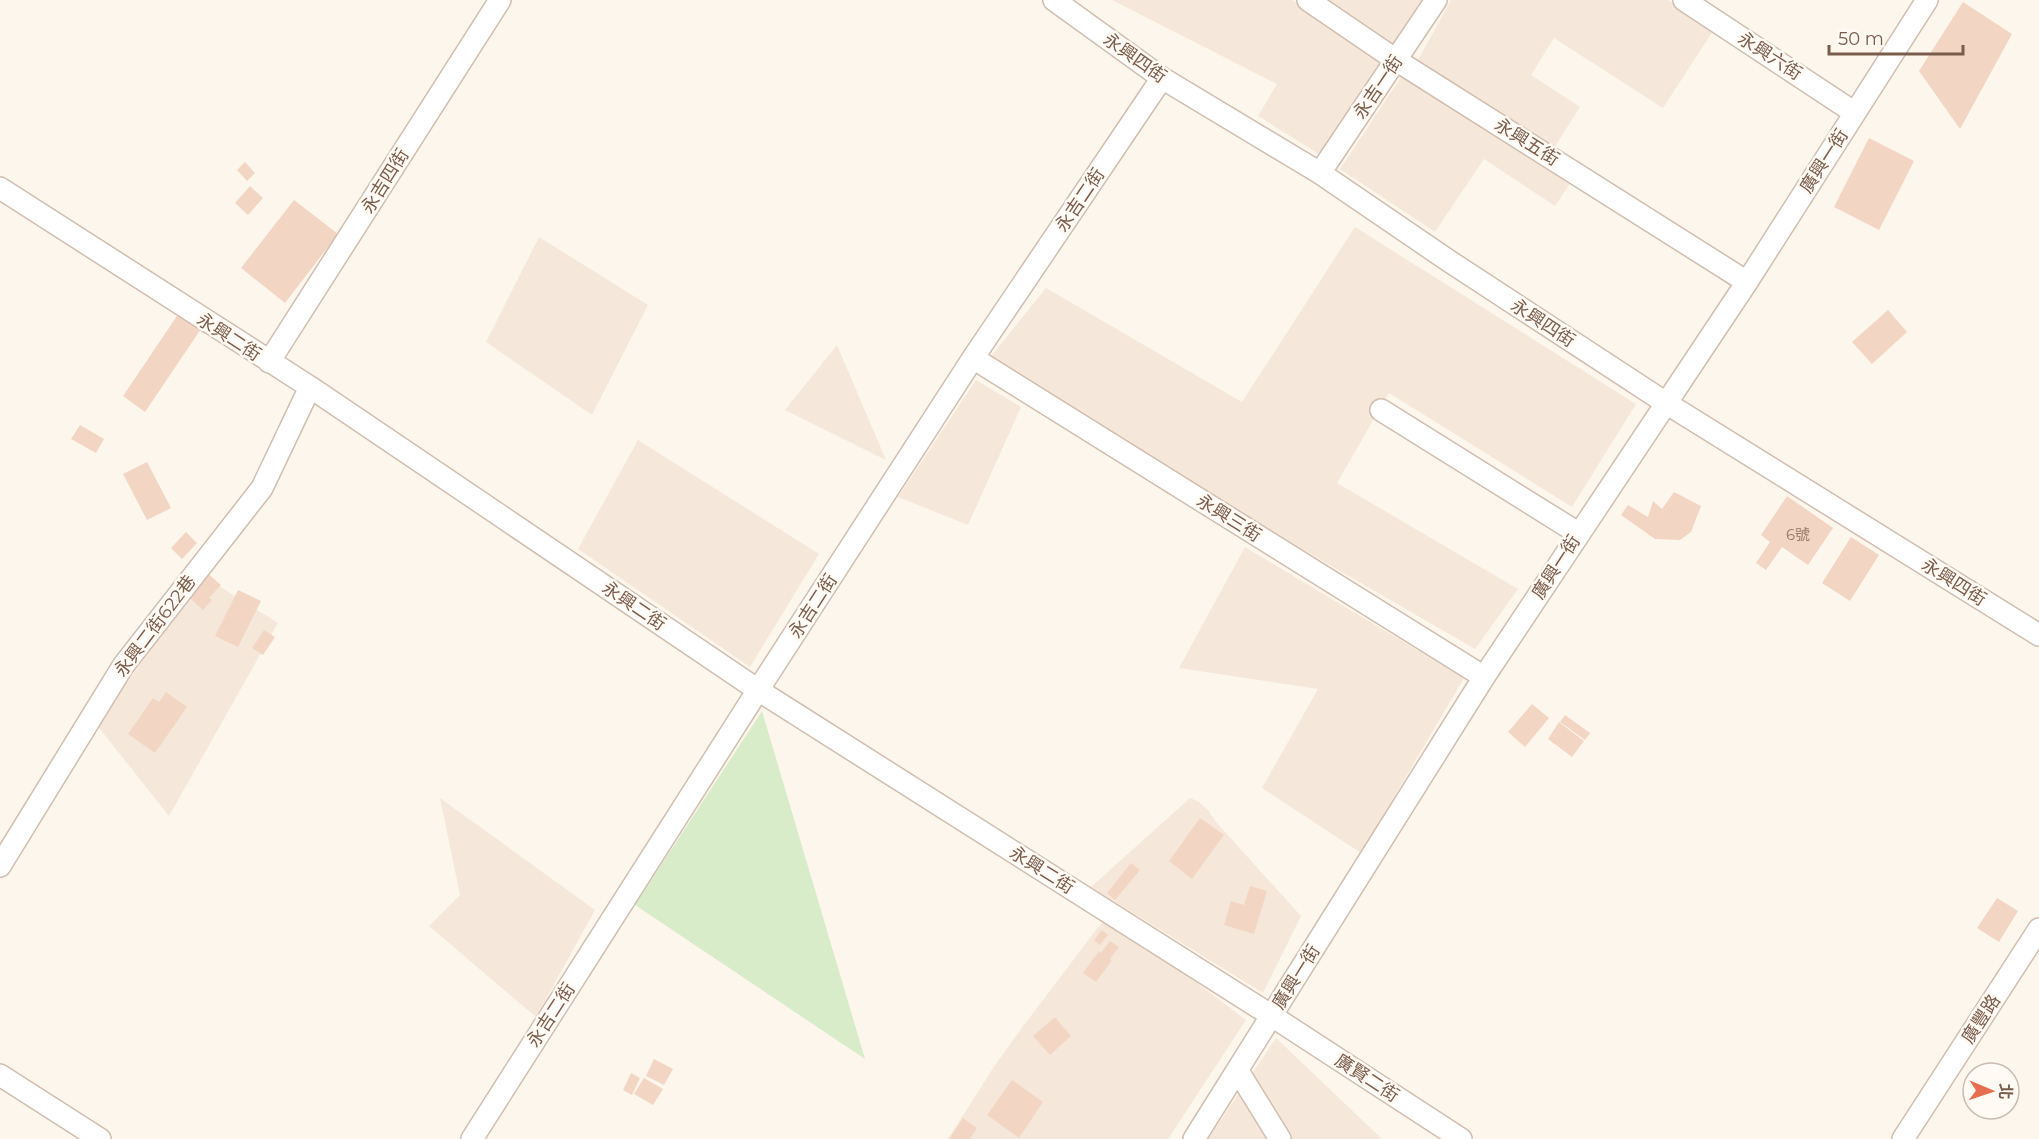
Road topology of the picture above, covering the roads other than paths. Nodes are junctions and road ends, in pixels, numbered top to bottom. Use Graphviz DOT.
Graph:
graph roads {
  1 [pos="500,0"];
  2 [pos="1054,0"];
  3 [pos="1308,0"];
  4 [pos="1436,0"];
  5 [pos="1684,0"];
  6 [pos="1928,0"];
  7 [pos="1396,60"];
  8 [pos="1162,78"];
  9 [pos="1856,113"];
  10 [pos="1320,172"];
  11 [pos="0,188"];
  12 [pos="1747,282"];
  13 [pos="973,358"];
  14 [pos="269,362"];
  15 [pos="310,387"];
  16 [pos="1665,403"];
  17 [pos="1381,410"];
  18 [pos="1578,533"];
  19 [pos="2039,634"];
  20 [pos="1484,677"];
  21 [pos="758,690"];
  22 [pos="0,866"];
  23 [pos="2039,929"];
  24 [pos="1272,1016"];
  25 [pos="1238,1071"];
  26 [pos="0,1075"];
  27 [pos="100,1139"];
  28 [pos="472,1139"];
  29 [pos="1194,1139"];
  30 [pos="1280,1139"];
  31 [pos="1461,1139"];
  32 [pos="1903,1139"];
  1 -- 14 [label="street, 永吉四街"];
  2 -- 8 [label="street, 永興四街"];
  3 -- 7 [label="street, 永興五街"];
  4 -- 7 [label="street, 永吉一街"];
  5 -- 9 [label="street, 永興六街"];
  6 -- 9 [label="street, 廣興一街"];
  7 -- 10 [label="street, 永吉一街"];
  7 -- 12 [label="street, 永興五街"];
  8 -- 10 [label="street, 永興四街"];
  8 -- 13 [label="street, 永吉二街"];
  9 -- 12 [label="street, 廣興一街"];
  10 -- 16 [label="street, 永興四街"];
  11 -- 14 [label="street, 永興二街"];
  12 -- 16 [label="street, 廣興一街"];
  13 -- 20 [label="street, 永興三街"];
  13 -- 21 [label="street, 永吉二街"];
  14 -- 15 [label="street, 永興二街"];
  15 -- 21 [label="street, 永興二街"];
  15 -- 22 [label="street, 永興二街622巷"];
  16 -- 18 [label="street, 廣興一街"];
  16 -- 19 [label="street, 永興四街"];
  17 -- 18 [label="street"];
  18 -- 20 [label="street, 廣興一街"];
  20 -- 24 [label="street, 廣興一街"];
  21 -- 24 [label="street, 永興二街"];
  21 -- 28 [label="street, 永吉二街"];
  23 -- 32 [label="street, 廣豐路"];
  24 -- 25 [label="street, 廣興一街"];
  24 -- 31 [label="street, 廣賢二街"];
  25 -- 29 [label="street, 廣興一街"];
  25 -- 30 [label="street"];
  26 -- 27 [label="street"];
}
